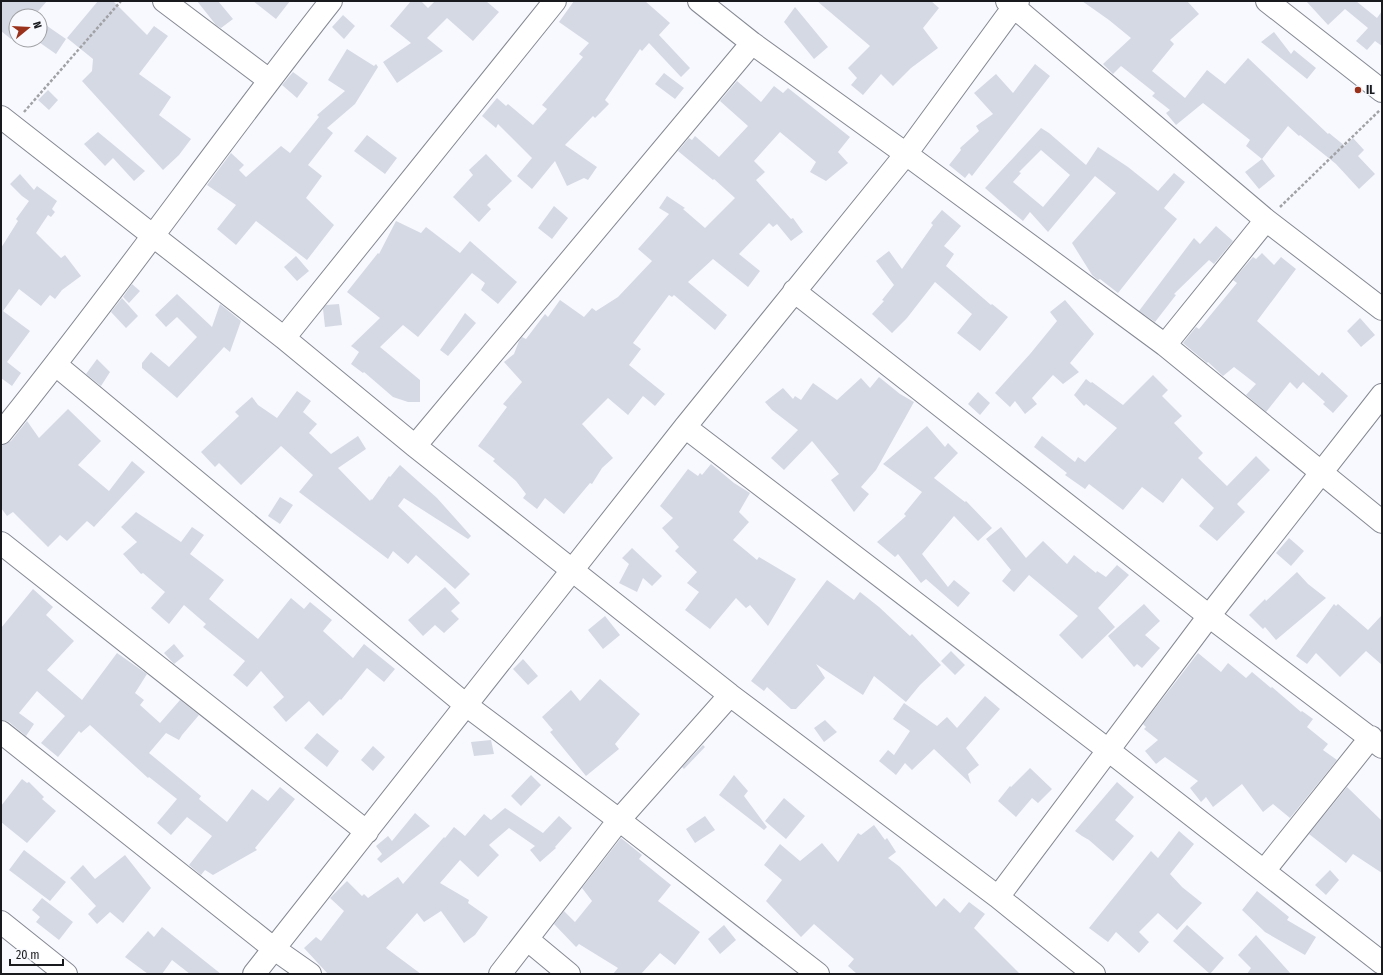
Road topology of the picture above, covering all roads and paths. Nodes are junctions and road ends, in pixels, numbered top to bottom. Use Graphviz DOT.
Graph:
graph roads {
  1 [pos="121,1"];
  2 [pos="164,1"];
  3 [pos="331,1"];
  4 [pos="555,1"];
  5 [pos="699,1"];
  6 [pos="1267,1"];
  7 [pos="1013,3"];
  8 [pos="752,43"];
  9 [pos="269,80"];
  10 [pos="1382,91"];
  11 [pos="1382,109"];
  12 [pos="5,127"];
  13 [pos="906,154"];
  14 [pos="1266,220"];
  15 [pos="154,236"];
  16 [pos="794,291"];
  17 [pos="1382,308"];
  18 [pos="284,338"];
  19 [pos="1165,345"];
  20 [pos="56,365"];
  21 [pos="1382,395"];
  22 [pos="685,427"];
  23 [pos="1,432"];
  24 [pos="415,446"];
  25 [pos="1321,473"];
  26 [pos="1382,522"];
  27 [pos="1,543"];
  28 [pos="572,570"];
  29 [pos="1209,616"];
  30 [pos="730,695"];
  31 [pos="466,705"];
  32 [pos="1,732"];
  33 [pos="1376,742"];
  34 [pos="1108,750"];
  35 [pos="619,820"];
  36 [pos="367,832"];
  37 [pos="1264,871"];
  38 [pos="998,897"];
  39 [pos="1,922"];
  40 [pos="528,940"];
  41 [pos="273,948"];
  42 [pos="1382,963"];
  43 [pos="66,974"];
  44 [pos="254,974"];
  45 [pos="310,974"];
  46 [pos="500,974"];
  47 [pos="569,974"];
  48 [pos="818,974"];
  49 [pos="1094,974"];
  1 -- 12 [label="path"];
  2 -- 9 [label="street"];
  3 -- 9 [label="street"];
  4 -- 18 [label="street"];
  5 -- 8 [label="street"];
  6 -- 10 [label="street"];
  7 -- 13 [label="street"];
  7 -- 14 [label="street"];
  8 -- 13 [label="street"];
  8 -- 24 [label="street"];
  9 -- 15 [label="street"];
  11 -- 14 [label="path"];
  12 -- 15 [label="street"];
  13 -- 16 [label="street"];
  13 -- 19 [label="street"];
  14 -- 17 [label="street"];
  14 -- 19 [label="street"];
  15 -- 18 [label="street"];
  15 -- 20 [label="street"];
  16 -- 22 [label="street"];
  16 -- 29 [label="street"];
  18 -- 24 [label="street"];
  19 -- 25 [label="street"];
  20 -- 23 [label="street"];
  20 -- 31 [label="street"];
  21 -- 25 [label="street"];
  22 -- 28 [label="street"];
  22 -- 34 [label="street"];
  24 -- 28 [label="street"];
  25 -- 26 [label="street"];
  25 -- 29 [label="street"];
  27 -- 36 [label="street"];
  28 -- 30 [label="street"];
  28 -- 31 [label="street"];
  29 -- 33 [label="street"];
  29 -- 34 [label="street"];
  30 -- 35 [label="street"];
  30 -- 38 [label="street"];
  31 -- 35 [label="street"];
  31 -- 36 [label="street"];
  32 -- 41 [label="street"];
  33 -- 37 [label="street"];
  34 -- 37 [label="street"];
  34 -- 38 [label="street"];
  35 -- 40 [label="street"];
  35 -- 48 [label="street"];
  36 -- 41 [label="street"];
  37 -- 42 [label="street"];
  38 -- 49 [label="street"];
  39 -- 43 [label="street"];
  40 -- 46 [label="street"];
  40 -- 47 [label="street"];
  41 -- 44 [label="street"];
  41 -- 45 [label="street"];
}
